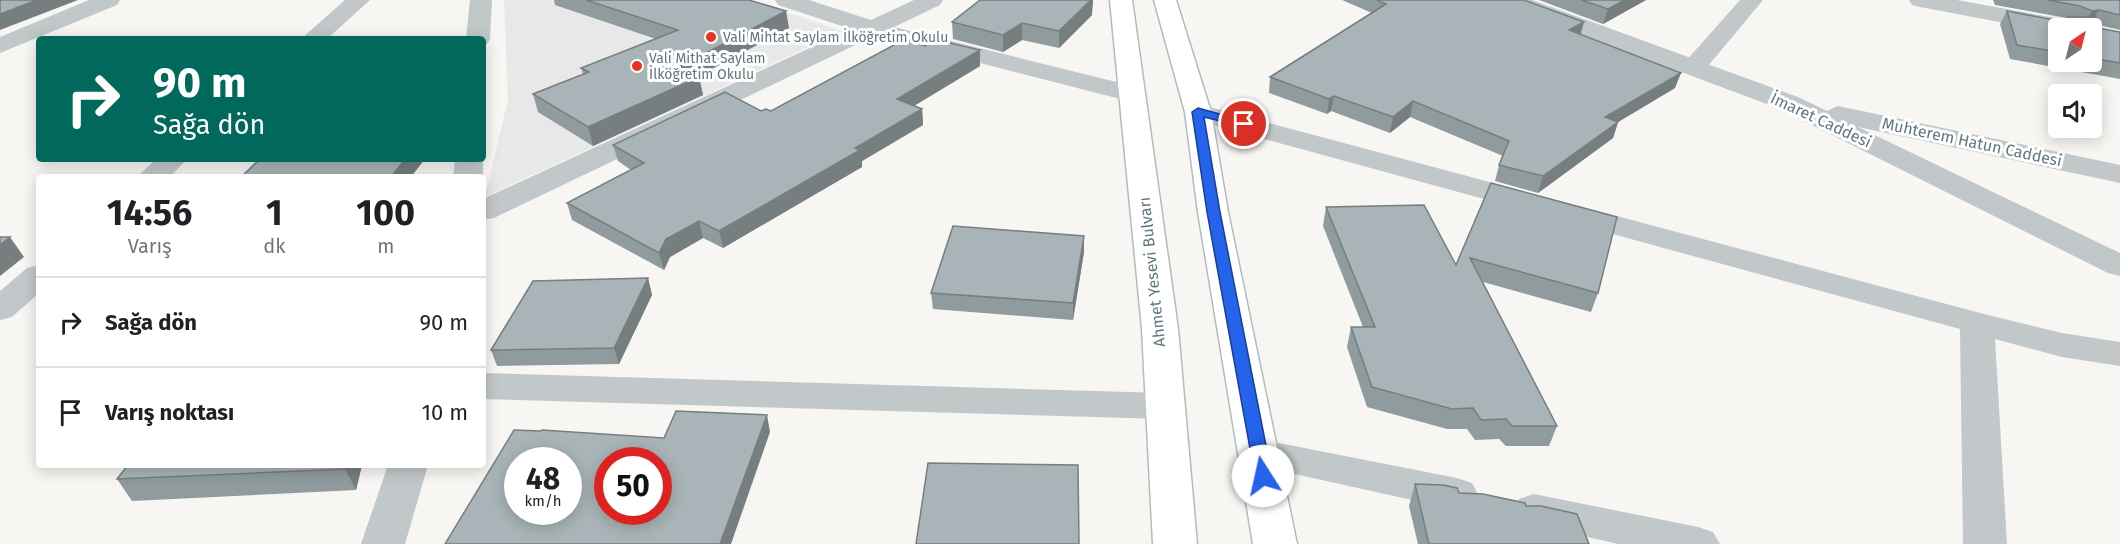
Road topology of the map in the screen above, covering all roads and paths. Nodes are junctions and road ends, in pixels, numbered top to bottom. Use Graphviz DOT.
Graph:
graph roads {
  1 [pos="108,0"];
  2 [pos="359,0"];
  3 [pos="481,0"];
  4 [pos="786,0"];
  5 [pos="932,0"];
  6 [pos="1121,0"];
  7 [pos="1165,0"];
  8 [pos="1511,0"];
  9 [pos="1752,0"];
  10 [pos="1920,0"];
  11 [pos="2048,24"];
  12 [pos="875,29"];
  13 [pos="317,36"];
  14 [pos="478,36"];
  15 [pos="0,46"];
  16 [pos="1695,67"];
  17 [pos="1132,94"];
  18 [pos="1789,103"];
  19 [pos="1198,112"];
  20 [pos="170,162"];
  21 [pos="156,174"];
  22 [pos="2120,174"];
  23 [pos="486,211"];
  24 [pos="2120,266"];
  25 [pos="36,278"];
  26 [pos="0,309"];
  27 [pos="1977,323"];
  28 [pos="2120,354"];
  29 [pos="486,386"];
  30 [pos="1164,406"];
  31 [pos="1259,453"];
  32 [pos="407,468"];
  33 [pos="383,544"];
  34 [pos="1176,544"];
  35 [pos="1275,544"];
  36 [pos="1698,544"];
  37 [pos="1985,544"];
  1 -- 15 [label="street"];
  2 -- 13 [label="street"];
  3 -- 14 [label="street"];
  4 -- 12 [label="street"];
  5 -- 12 [label="street"];
  6 -- 17 [label="main road, Ahmet Yesevi Bulvarı"];
  7 -- 19 [label="main road"];
  8 -- 16 [label="street, İmaret Caddesi"];
  9 -- 16 [label="street"];
  10 -- 11 [label="street"];
  12 -- 17 [label="street"];
  12 -- 23 [label="street"];
  16 -- 18 [label="street, İmaret Caddesi"];
  17 -- 30 [label="main road, Ahmet Yesevi Bulvarı"];
  18 -- 22 [label="street, Muhterem Hatun Caddesi"];
  18 -- 24 [label="street, İmaret Caddesi"];
  19 -- 27 [label="street"];
  19 -- 31 [label="main road"];
  20 -- 21 [label="street"];
  25 -- 26 [label="street"];
  27 -- 28 [label="street"];
  27 -- 37 [label="street"];
  29 -- 30 [label="street"];
  30 -- 34 [label="main road, Ahmet Yesevi Bulvarı"];
  31 -- 35 [label="main road"];
  31 -- 36 [label="street"];
  32 -- 33 [label="street"];
}
